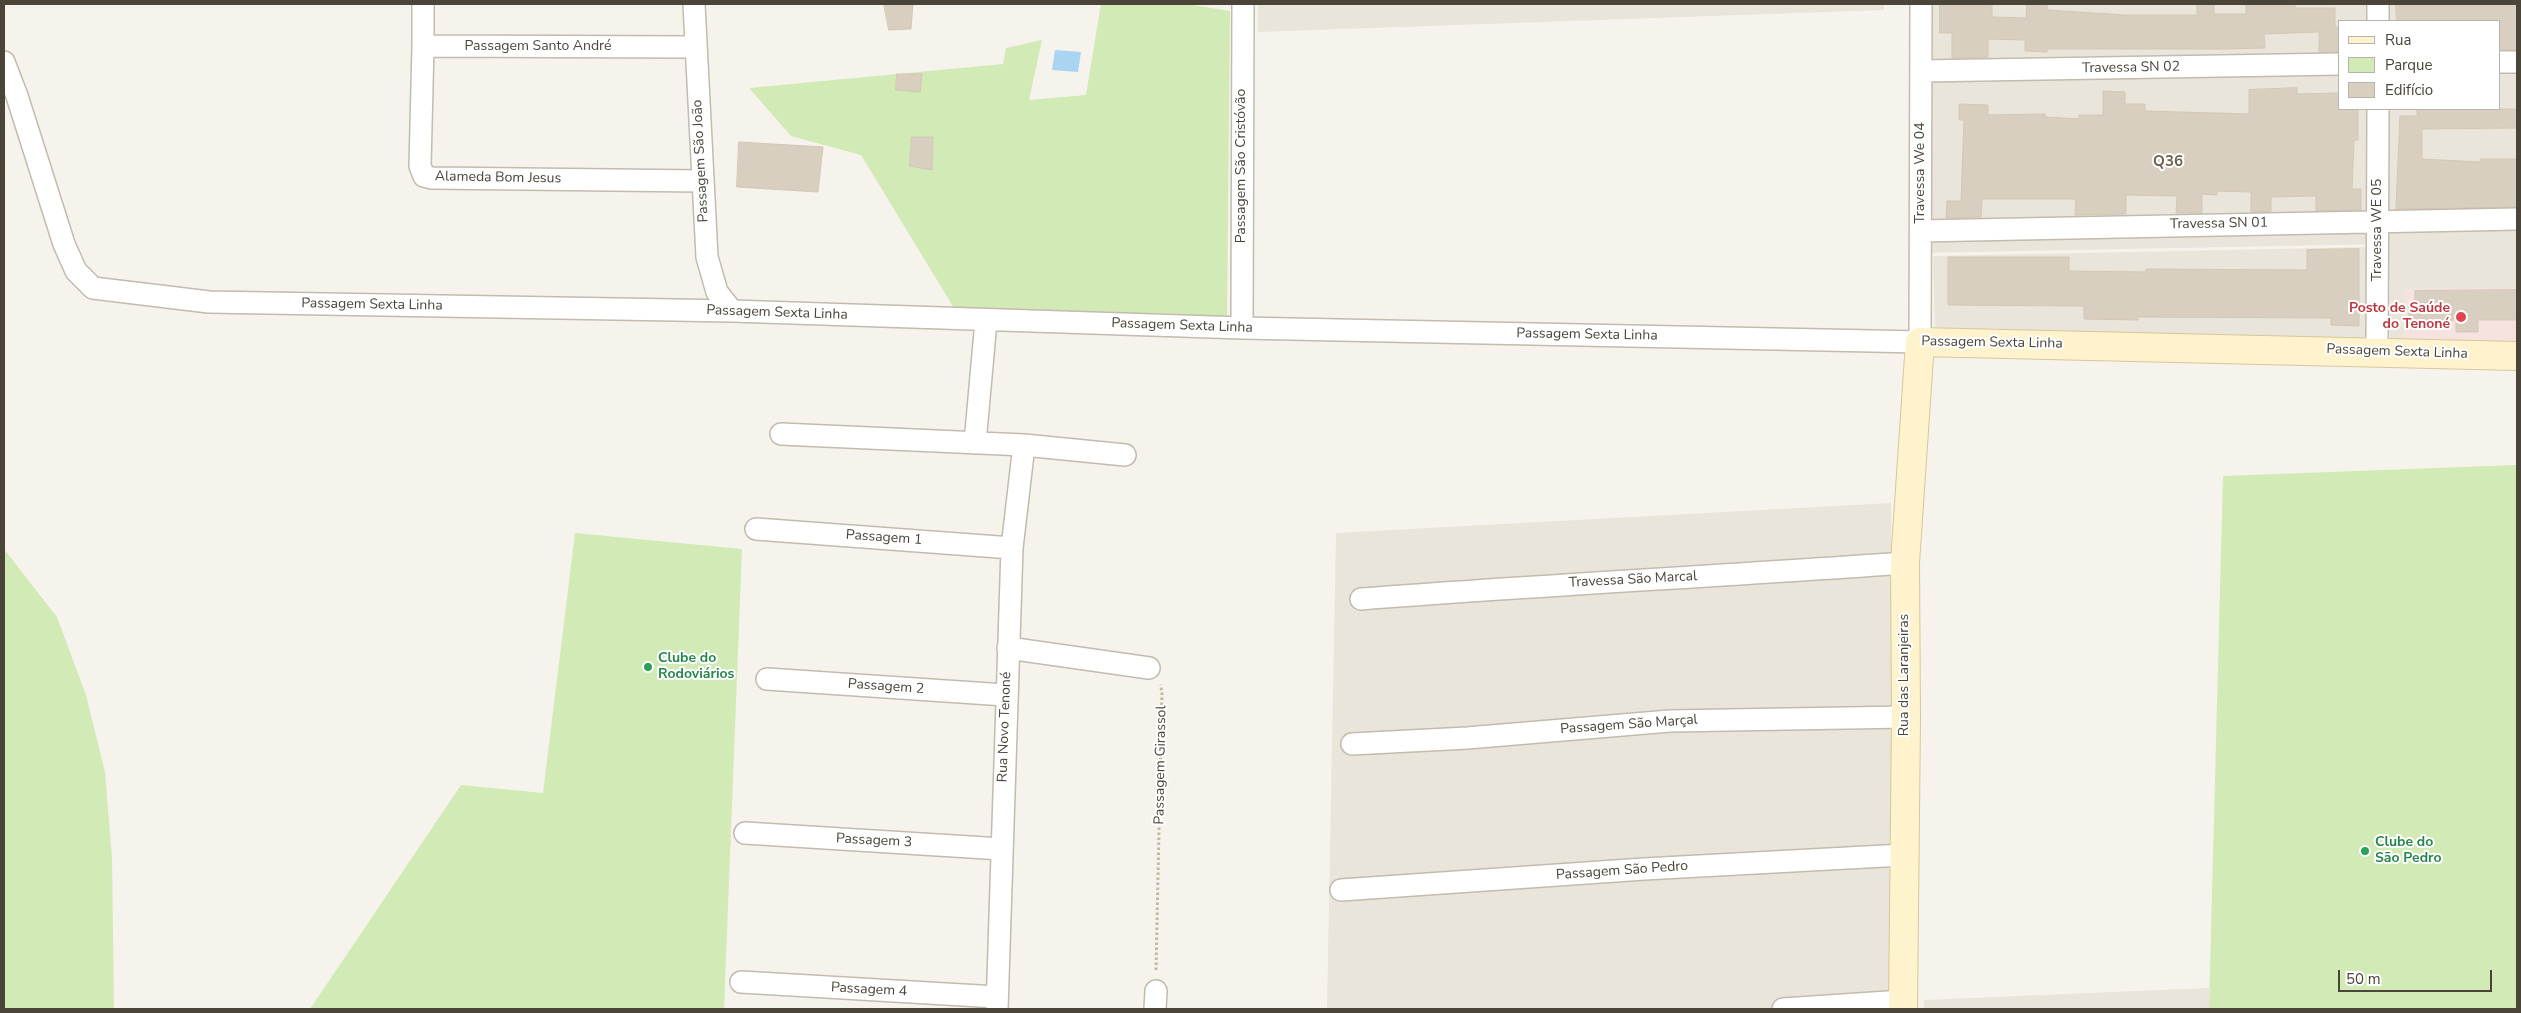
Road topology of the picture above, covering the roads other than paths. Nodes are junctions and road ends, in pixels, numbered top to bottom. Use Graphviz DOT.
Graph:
graph roads {
  1 [pos="423,4"];
  2 [pos="694,4"];
  3 [pos="1243,4"];
  4 [pos="1921,4"];
  5 [pos="2378,4"];
  6 [pos="2378,20"];
  7 [pos="423,46"];
  8 [pos="694,47"];
  9 [pos="4,62"];
  10 [pos="2501,62"];
  11 [pos="2517,62"];
  12 [pos="2338,64"];
  13 [pos="1922,71"];
  14 [pos="2378,110"];
  15 [pos="702,181"];
  16 [pos="2517,219"];
  17 [pos="2378,221"];
  18 [pos="1921,231"];
  19 [pos="732,311"];
  20 [pos="986,321"];
  21 [pos="1242,328"];
  22 [pos="1920,342"];
  23 [pos="2377,351"];
  24 [pos="2517,356"];
  25 [pos="781,434"];
  26 [pos="975,443"];
  27 [pos="1024,446"];
  28 [pos="1125,455"];
  29 [pos="756,529"];
  30 [pos="1012,548"];
  31 [pos="1905,563"];
  32 [pos="1361,599"];
  33 [pos="1008,648"];
  34 [pos="1149,668"];
  35 [pos="767,680"];
  36 [pos="1005,695"];
  37 [pos="1906,717"];
  38 [pos="1352,744"];
  39 [pos="745,833"];
  40 [pos="1002,848"];
  41 [pos="1904,855"];
  42 [pos="1341,890"];
  43 [pos="742,982"];
  44 [pos="997,1003"];
  45 [pos="1903,1005"];
  46 [pos="1782,1009"];
  1 -- 7 [label="street"];
  2 -- 8 [label="street, Passagem São João"];
  3 -- 21 [label="street, Passagem São Cristóvão"];
  4 -- 13 [label="street, Travessa We 04"];
  5 -- 6 [label="street"];
  7 -- 8 [label="street, Passagem Santo André"];
  7 -- 15 [label="street, Alameda Bom Jesus"];
  8 -- 15 [label="street, Passagem São João"];
  9 -- 19 [label="street, Passagem Sexta Linha"];
  10 -- 11 [label="street"];
  12 -- 13 [label="street, Travessa SN 02"];
  13 -- 18 [label="street, Travessa We 04"];
  14 -- 17 [label="street, Travessa WE 05"];
  15 -- 19 [label="street, Passagem São João"];
  16 -- 17 [label="street, Travessa SN 01"];
  17 -- 18 [label="street, Travessa SN 01"];
  17 -- 23 [label="street, Travessa WE 05"];
  18 -- 22 [label="street, Travessa We 04"];
  19 -- 20 [label="street, Passagem Sexta Linha"];
  20 -- 21 [label="street, Passagem Sexta Linha"];
  20 -- 26 [label="street"];
  21 -- 22 [label="street, Passagem Sexta Linha"];
  22 -- 23 [label="street, Passagem Sexta Linha"];
  22 -- 31 [label="street, Rua das Laranjeiras"];
  23 -- 24 [label="street, Passagem Sexta Linha"];
  25 -- 26 [label="street"];
  26 -- 27 [label="street"];
  27 -- 28 [label="street"];
  27 -- 30 [label="street, Rua Novo Tenoné"];
  29 -- 30 [label="street, Passagem 1"];
  30 -- 33 [label="street, Rua Novo Tenoné"];
  31 -- 32 [label="street, Travessa São Marcal"];
  31 -- 37 [label="street, Rua das Laranjeiras"];
  33 -- 34 [label="street"];
  33 -- 36 [label="street, Rua Novo Tenoné"];
  35 -- 36 [label="street, Passagem 2"];
  36 -- 40 [label="street, Rua Novo Tenoné"];
  37 -- 38 [label="street, Passagem São Marçal"];
  37 -- 41 [label="street, Rua das Laranjeiras"];
  39 -- 40 [label="street, Passagem 3"];
  40 -- 44 [label="street, Rua Novo Tenoné"];
  41 -- 42 [label="street, Passagem São Pedro"];
  41 -- 45 [label="street, Rua das Laranjeiras"];
  43 -- 44 [label="street, Passagem 4"];
  45 -- 46 [label="street"];
}
